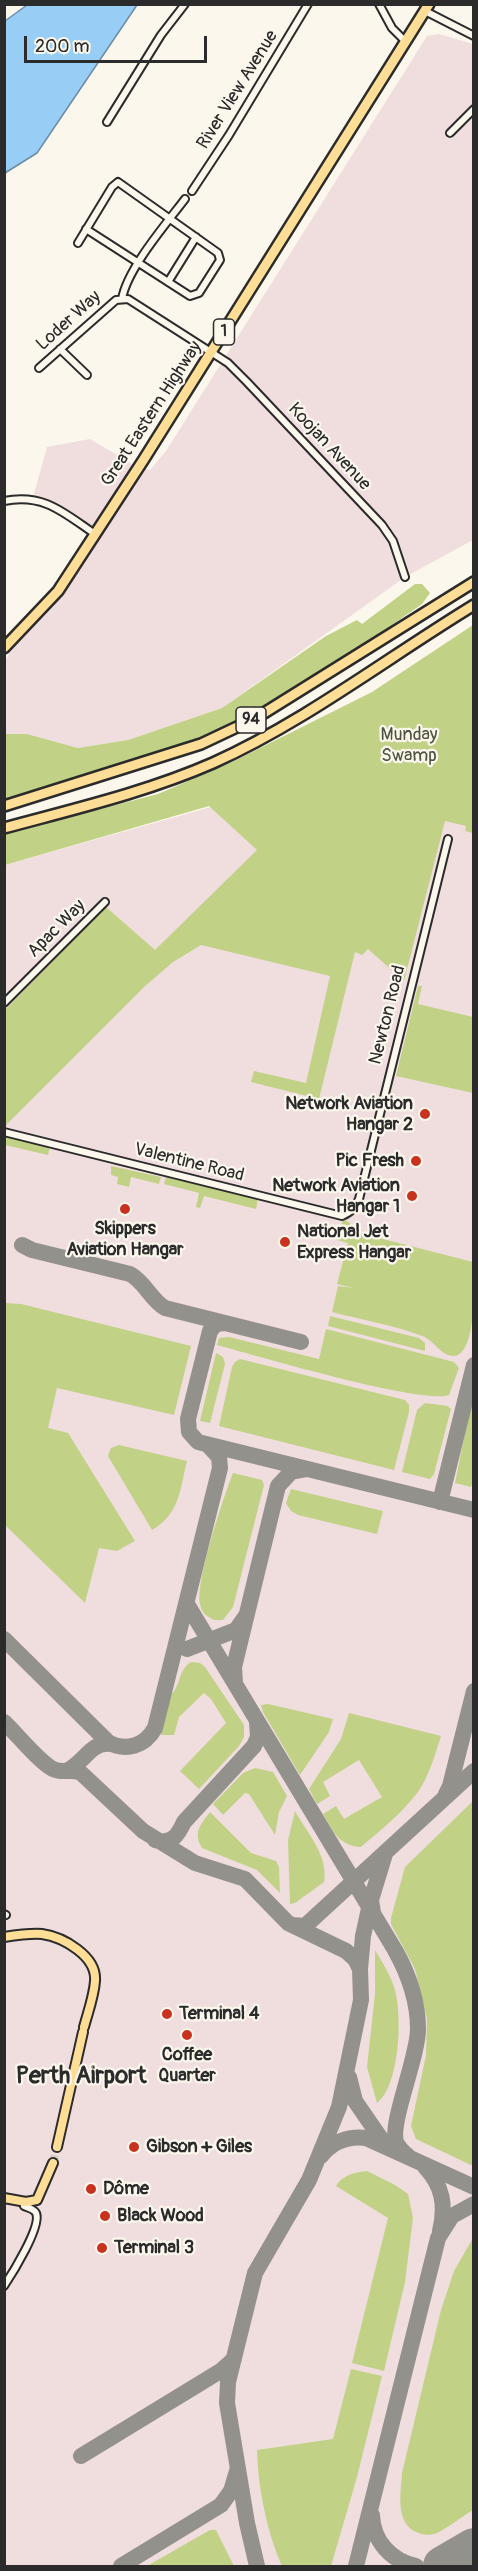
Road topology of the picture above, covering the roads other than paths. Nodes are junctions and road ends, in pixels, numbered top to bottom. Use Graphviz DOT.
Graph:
graph roads {
  1 [pos="185,4"];
  2 [pos="308,4"];
  3 [pos="379,4"];
  4 [pos="427,8"];
  5 [pos="474,36"];
  6 [pos="406,42"];
  7 [pos="474,109"];
  8 [pos="107,122"];
  9 [pos="450,133"];
  10 [pos="192,190"];
  11 [pos="185,199"];
  12 [pos="170,218"];
  13 [pos="86,229"];
  14 [pos="196,237"];
  15 [pos="78,243"];
  16 [pos="139,263"];
  17 [pos="168,282"];
  18 [pos="122,299"];
  19 [pos="60,349"];
  20 [pos="212,352"];
  21 [pos="39,368"];
  22 [pos="87,375"];
  23 [pos="4,501"];
  24 [pos="95,534"];
  25 [pos="405,577"];
  26 [pos="474,582"];
  27 [pos="474,605"];
  28 [pos="4,648"];
  29 [pos="4,806"];
  30 [pos="4,828"];
  31 [pos="448,839"];
  32 [pos="105,902"];
  33 [pos="4,1003"];
  34 [pos="4,1132"];
  35 [pos="358,1199"];
  36 [pos="4,1937"];
  37 [pos="57,2147"];
  38 [pos="53,2163"];
  39 [pos="4,2198"];
  40 [pos="24,2206"];
  41 [pos="4,2286"];
  1 -- 8 [label="street"];
  2 -- 10 [label="street, River View Avenue"];
  3 -- 6 [label="street"];
  4 -- 5 [label="street"];
  4 -- 6 [label="highway, Great Eastern Highway / 1"];
  6 -- 20 [label="highway, Great Eastern Highway / 1"];
  7 -- 9 [label="street"];
  11 -- 12 [label="street"];
  12 -- 13 [label="street"];
  12 -- 14 [label="street"];
  12 -- 16 [label="street"];
  13 -- 15 [label="street"];
  13 -- 16 [label="street"];
  14 -- 17 [label="street"];
  14 -- 17 [label="street"];
  16 -- 17 [label="street"];
  16 -- 18 [label="street"];
  18 -- 19 [label="street, Loder Way"];
  18 -- 20 [label="street, Loder Way"];
  19 -- 21 [label="street, Loder Way"];
  19 -- 22 [label="street"];
  20 -- 24 [label="highway, Great Eastern Highway / 1"];
  20 -- 25 [label="street, Koojan Avenue"];
  23 -- 24 [label="street"];
  24 -- 28 [label="highway, Great Eastern Highway / 1"];
  26 -- 29 [label="highway, 94"];
  27 -- 30 [label="highway, 94"];
  31 -- 35 [label="street, Newton Road"];
  32 -- 33 [label="street, Apac Way"];
  34 -- 35 [label="street, Valentine Road"];
  36 -- 37 [label="main road"];
  38 -- 39 [label="main road"];
  40 -- 41 [label="street"];
}
